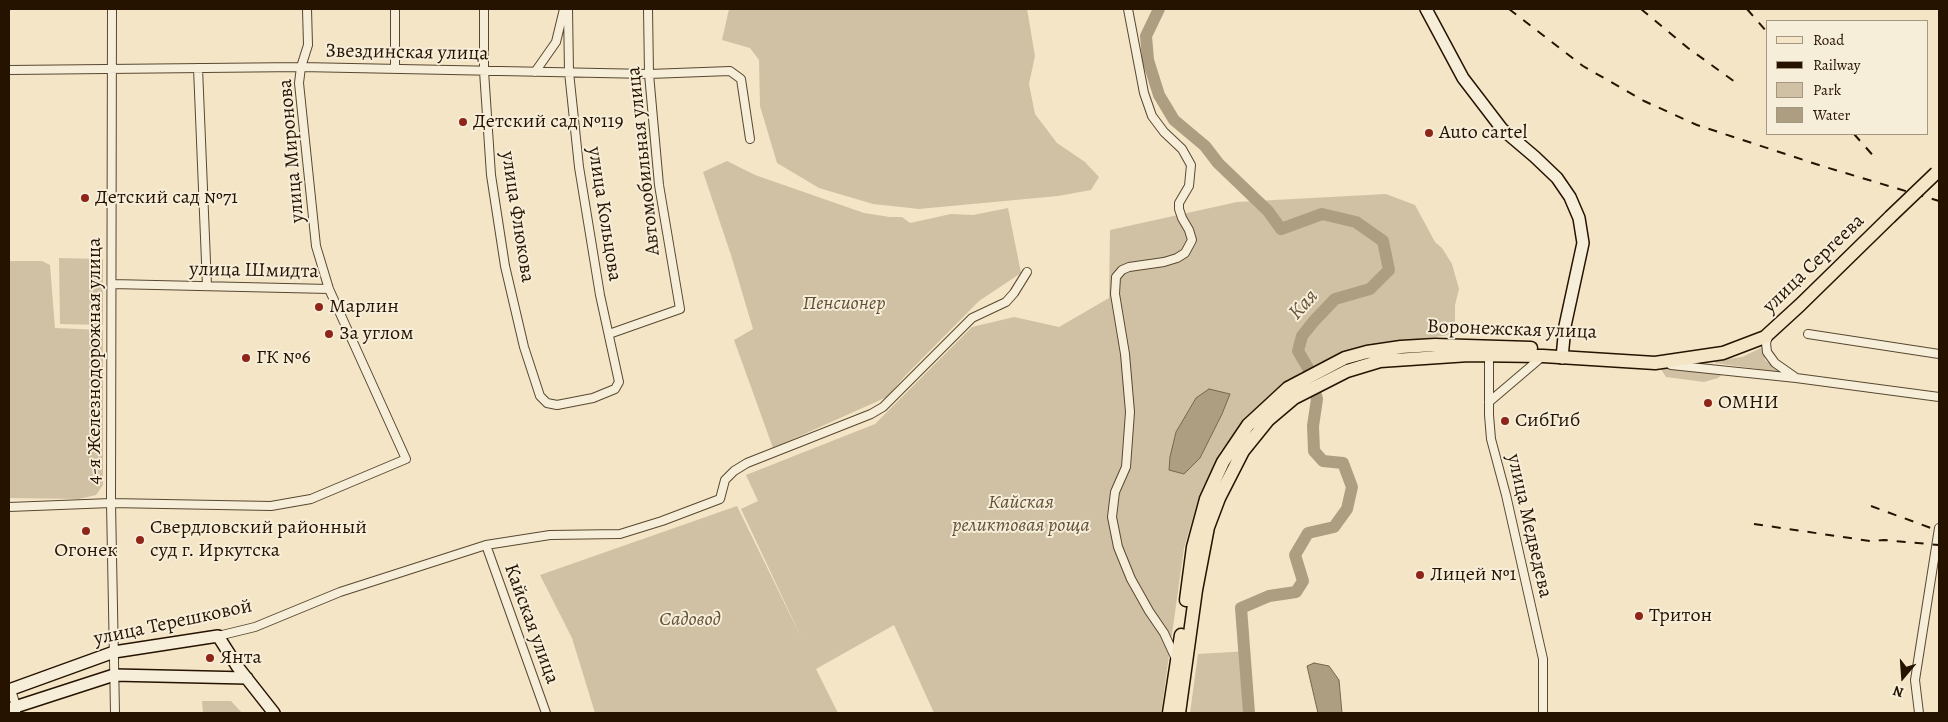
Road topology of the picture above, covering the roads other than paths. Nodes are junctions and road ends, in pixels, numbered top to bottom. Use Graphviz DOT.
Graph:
graph roads {
  1 [pos="112,9"];
  2 [pos="307,9"];
  3 [pos="395,9"];
  4 [pos="484,9"];
  5 [pos="566,9"];
  6 [pos="648,9"];
  7 [pos="1128,9"];
  8 [pos="1426,9"];
  9 [pos="301,67"];
  10 [pos="198,68"];
  11 [pos="395,68"];
  12 [pos="112,69"];
  13 [pos="9,70"];
  14 [pos="484,71"];
  15 [pos="535,72"];
  16 [pos="569,72"];
  17 [pos="649,74"];
  18 [pos="750,139"];
  19 [pos="1938,172"];
  20 [pos="1027,272"];
  21 [pos="112,284"];
  22 [pos="207,286"];
  23 [pos="329,289"];
  24 [pos="1769,333"];
  25 [pos="609,334"];
  26 [pos="1808,334"];
  27 [pos="1489,351"];
  28 [pos="1562,353"];
  29 [pos="1939,354"];
  30 [pos="1543,356"];
  31 [pos="1698,356"];
  32 [pos="1655,363"];
  33 [pos="1718,370"];
  34 [pos="1796,378"];
  35 [pos="1291,393"];
  36 [pos="540,396"];
  37 [pos="1939,397"];
  38 [pos="1489,402"];
  39 [pos="111,504"];
  40 [pos="9,507"];
  41 [pos="1939,528"];
  42 [pos="486,545"];
  43 [pos="218,636"];
  44 [pos="114,652"];
  45 [pos="1177,660"];
  46 [pos="114,675"];
  47 [pos="246,678"];
  48 [pos="10,690"];
  49 [pos="14,710"];
  50 [pos="115,713"];
  51 [pos="274,713"];
  52 [pos="546,713"];
  53 [pos="1169,713"];
  54 [pos="1179,713"];
  55 [pos="1543,713"];
  56 [pos="1919,713"];
  1 -- 12 [label="street, 4-я Железнодорожная улица"];
  2 -- 9 [label="street, улица Миронова"];
  3 -- 11 [label="street"];
  4 -- 14 [label="street, улица Флюкова"];
  5 -- 15 [label="street, улица Кольцова"];
  5 -- 16 [label="street, улица Кольцова"];
  6 -- 17 [label="street, Автомобильная улица"];
  7 -- 45 [label="street"];
  8 -- 28 [label="street"];
  9 -- 10 [label="street, Звездинская улица"];
  9 -- 11 [label="street, Звездинская улица"];
  9 -- 23 [label="street, улица Миронова"];
  10 -- 12 [label="street, Звездинская улица"];
  10 -- 22 [label="street"];
  11 -- 14 [label="street, Звездинская улица"];
  12 -- 13 [label="street, Звездинская улица"];
  12 -- 21 [label="street, 4-я Железнодорожная улица"];
  14 -- 15 [label="street, Звездинская улица"];
  14 -- 36 [label="street, улица Флюкова"];
  15 -- 16 [label="street, Звездинская улица"];
  16 -- 17 [label="street, Звездинская улица"];
  16 -- 25 [label="street, улица Кольцова"];
  17 -- 18 [label="street, Звездинская улица"];
  17 -- 25 [label="street, Автомобильная улица"];
  19 -- 24 [label="main road, улица Сергеева, bridge"];
  20 -- 42 [label="street, улица Терешковой"];
  21 -- 22 [label="street, улица Шмидта"];
  21 -- 39 [label="street, 4-я Железнодорожная улица"];
  22 -- 23 [label="street, улица Шмидта"];
  23 -- 39 [label="street, улица Шмидта"];
  24 -- 31 [label="main road, улица Сергеева"];
  24 -- 34 [label="street"];
  25 -- 36 [label="street, улица Кольцова"];
  26 -- 29 [label="street"];
  27 -- 28 [label="main road, Воронежская улица"];
  27 -- 30 [label="main road, Воронежская улица"];
  27 -- 35 [label="main road, Воронежская улица"];
  27 -- 35 [label="main road, Воронежская улица"];
  27 -- 38 [label="street, улица Медведева"];
  28 -- 30 [label="main road, Воронежская улица"];
  28 -- 31 [label="main road, Воронежская улица"];
  28 -- 32 [label="main road, Воронежская улица"];
  30 -- 38 [label="street"];
  31 -- 32 [label="main road, Воронежская улица"];
  31 -- 33 [label="street"];
  32 -- 33 [label="street"];
  33 -- 34 [label="street"];
  34 -- 37 [label="street"];
  35 -- 45 [label="main road"];
  35 -- 54 [label="main road"];
  38 -- 55 [label="street, улица Медведева"];
  39 -- 40 [label="street"];
  39 -- 44 [label="street, 4-я Железнодорожная улица"];
  41 -- 56 [label="street"];
  42 -- 43 [label="street, улица Терешковой"];
  42 -- 52 [label="street, Кайская улица"];
  43 -- 44 [label="street, улица Терешковой"];
  43 -- 47 [label="street"];
  44 -- 46 [label="street, 4-я Железнодорожная улица"];
  44 -- 48 [label="street, улица Терешковой"];
  45 -- 53 [label="main road"];
  46 -- 47 [label="street, улица Терешковой"];
  46 -- 49 [label="street, улица Терешковой"];
  46 -- 50 [label="street, 4-я Железнодорожная улица"];
  47 -- 51 [label="street"];
  48 -- 49 [label="street"];
}
